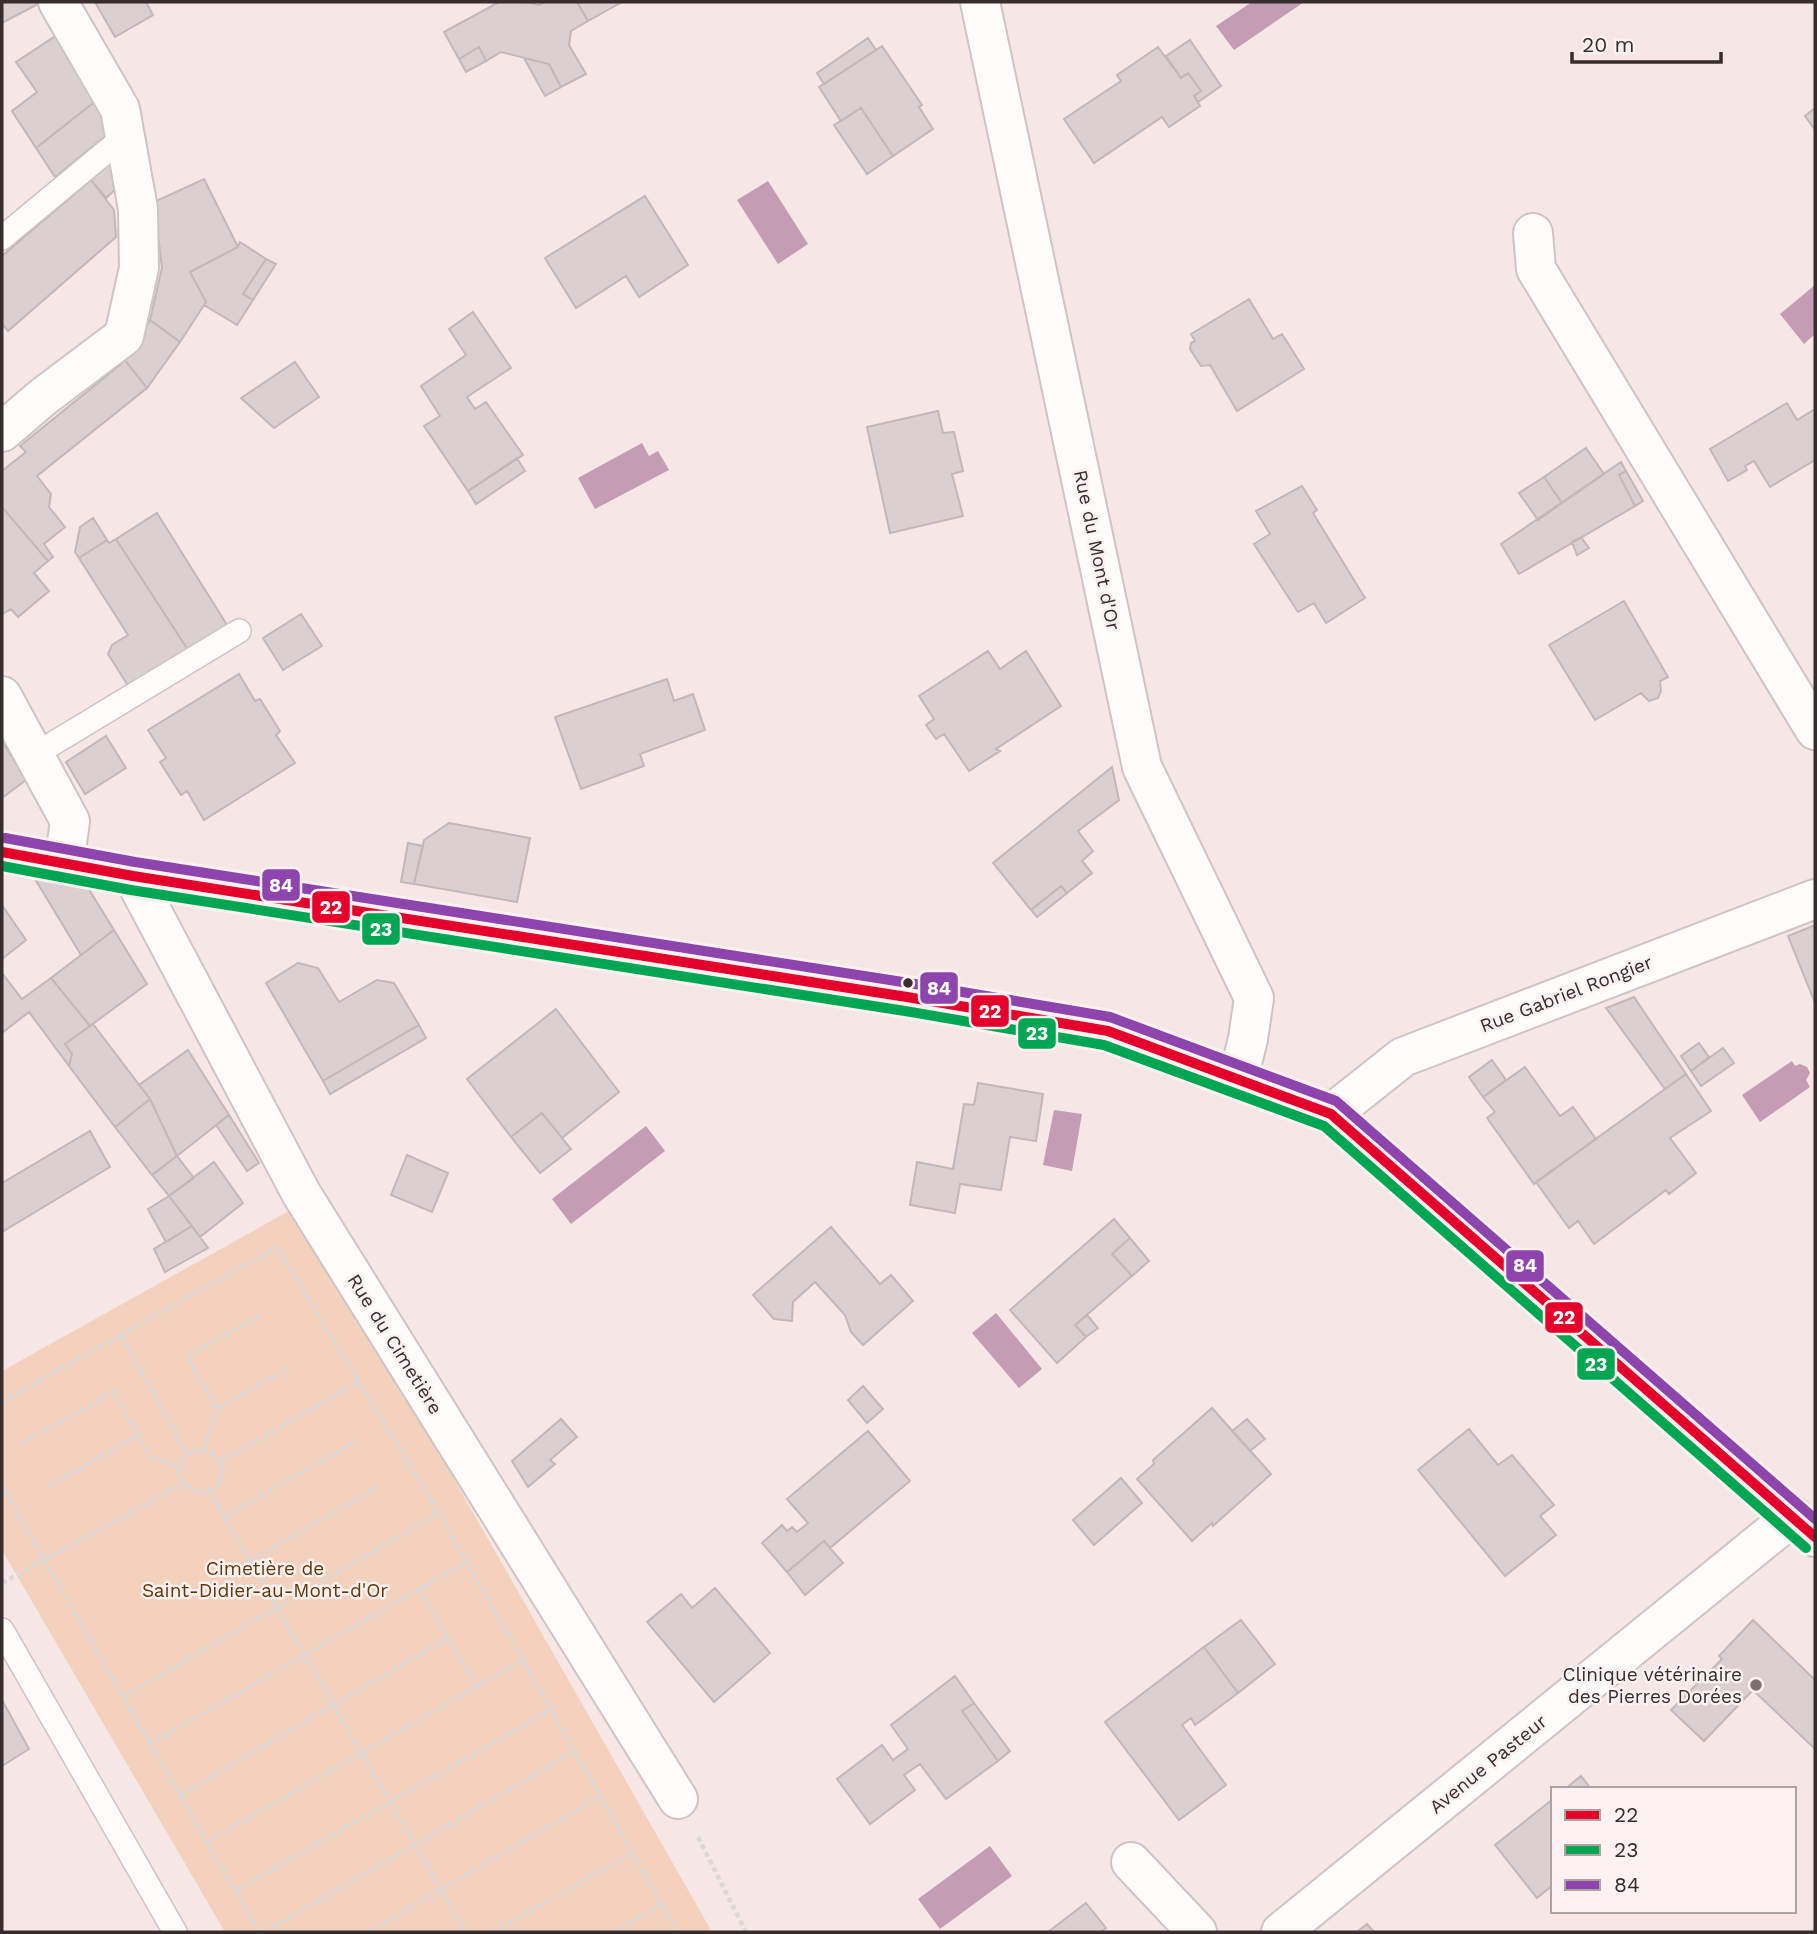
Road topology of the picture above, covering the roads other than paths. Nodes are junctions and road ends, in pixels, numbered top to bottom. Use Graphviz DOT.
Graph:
graph roads {
  1 [pos="58,2"];
  2 [pos="980,2"];
  3 [pos="125,136"];
  4 [pos="1533,233"];
  5 [pos="2,238"];
  6 [pos="2,432"];
  7 [pos="239,631"];
  8 [pos="2,696"];
  9 [pos="1815,730"];
  10 [pos="34,755"];
  11 [pos="2,852"];
  12 [pos="64,864"];
  13 [pos="133,876"];
  14 [pos="1815,899"];
  15 [pos="1238,1079"];
  16 [pos="1331,1114"];
  17 [pos="1804,1526"];
  18 [pos="2,1630"];
  19 [pos="678,1799"];
  20 [pos="1131,1862"];
  21 [pos="175,1932"];
  22 [pos="1197,1932"];
  23 [pos="1280,1932"];
  1 -- 3 [label="street"];
  2 -- 15 [label="street, Rue du Mont d'Or"];
  3 -- 5 [label="lane"];
  3 -- 6 [label="street"];
  4 -- 9 [label="street"];
  7 -- 10 [label="lane"];
  8 -- 10 [label="street"];
  10 -- 12 [label="street"];
  11 -- 12 [label="street, Avenue Pasteur"];
  12 -- 13 [label="street, Avenue Pasteur"];
  13 -- 15 [label="street, Avenue Pasteur"];
  13 -- 19 [label="street, Rue du Cimetière"];
  14 -- 16 [label="street, Rue Gabriel Rongier"];
  15 -- 16 [label="street, Avenue Pasteur"];
  16 -- 17 [label="street, Avenue Pasteur"];
  17 -- 23 [label="street, Avenue Pasteur"];
  18 -- 21 [label="lane"];
  20 -- 22 [label="street"];
}
